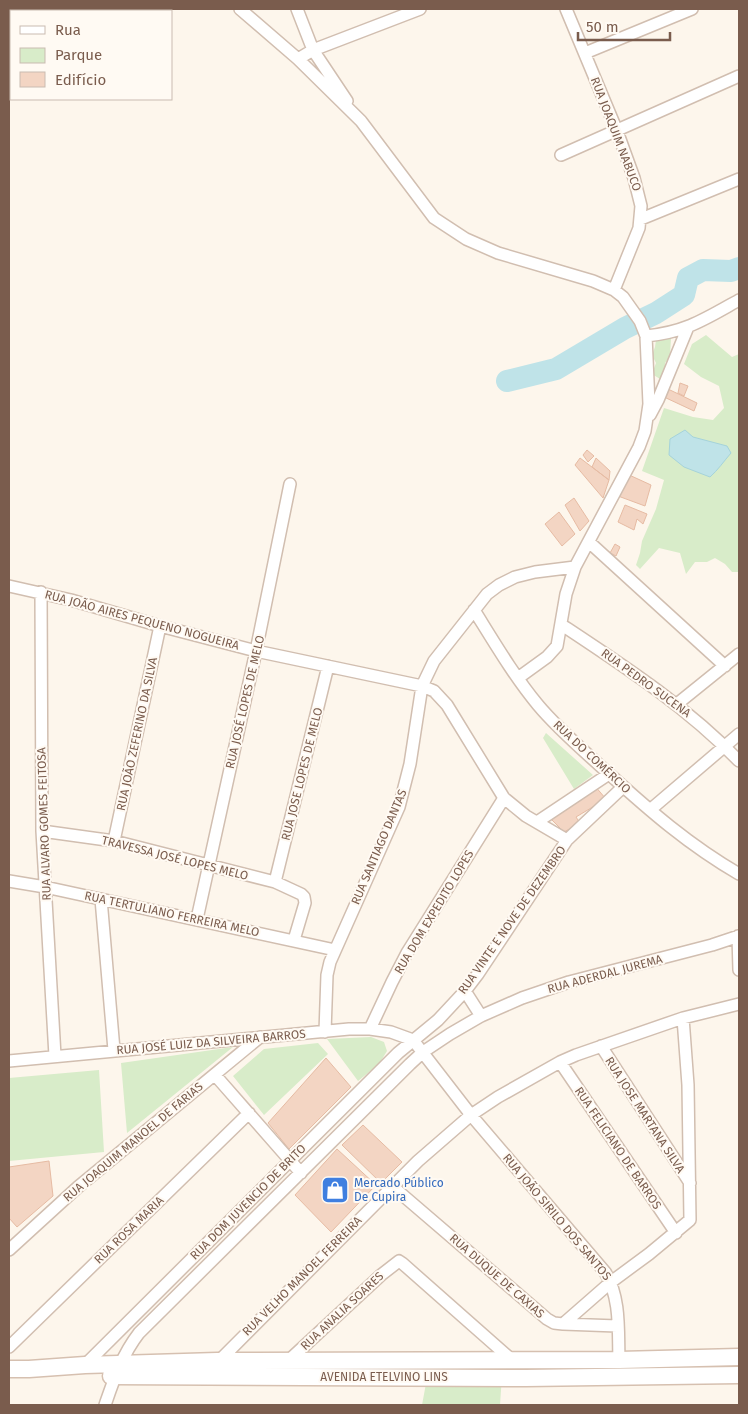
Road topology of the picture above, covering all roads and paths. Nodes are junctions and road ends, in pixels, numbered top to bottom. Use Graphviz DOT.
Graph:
graph roads {
  1 [pos="240,9"];
  2 [pos="297,9"];
  3 [pos="420,9"];
  4 [pos="566,9"];
  5 [pos="692,9"];
  6 [pos="313,50"];
  7 [pos="584,53"];
  8 [pos="298,59"];
  9 [pos="739,76"];
  10 [pos="361,121"];
  11 [pos="617,131"];
  12 [pos="561,155"];
  13 [pos="739,178"];
  14 [pos="641,219"];
  15 [pos="618,293"];
  16 [pos="739,300"];
  17 [pos="688,328"];
  18 [pos="644,331"];
  19 [pos="648,418"];
  20 [pos="290,484"];
  21 [pos="589,542"];
  22 [pos="575,567"];
  23 [pos="9,586"];
  24 [pos="41,592"];
  25 [pos="474,610"];
  26 [pos="562,625"];
  27 [pos="160,626"];
  28 [pos="256,652"];
  29 [pos="739,654"];
  30 [pos="328,666"];
  31 [pos="725,666"];
  32 [pos="518,678"];
  33 [pos="422,686"];
  34 [pos="676,704"];
  35 [pos="739,734"];
  36 [pos="726,746"];
  37 [pos="739,761"];
  38 [pos="609,774"];
  39 [pos="623,787"];
  40 [pos="504,798"];
  41 [pos="650,810"];
  42 [pos="537,822"];
  43 [pos="42,831"];
  44 [pos="567,840"];
  45 [pos="114,842"];
  46 [pos="208,865"];
  47 [pos="739,874"];
  48 [pos="9,881"];
  49 [pos="275,882"];
  50 [pos="45,887"];
  51 [pos="101,899"];
  52 [pos="197,919"];
  53 [pos="738,936"];
  54 [pos="294,940"];
  55 [pos="335,950"];
  56 [pos="739,970"];
  57 [pos="464,992"];
  58 [pos="739,1004"];
  59 [pos="481,1016"];
  60 [pos="683,1018"];
  61 [pos="370,1029"];
  62 [pos="325,1032"];
  63 [pos="260,1037"];
  64 [pos="413,1040"];
  65 [pos="601,1046"];
  66 [pos="114,1050"];
  67 [pos="423,1052"];
  68 [pos="55,1056"];
  69 [pos="9,1061"];
  70 [pos="560,1062"];
  71 [pos="215,1074"];
  72 [pos="249,1114"];
  73 [pos="471,1115"];
  74 [pos="289,1161"];
  75 [pos="301,1174"];
  76 [pos="690,1183"];
  77 [pos="392,1186"];
  78 [pos="9,1233"];
  79 [pos="676,1234"];
  80 [pos="13,1246"];
  81 [pos="611,1282"];
  82 [pos="563,1324"];
  83 [pos="618,1326"];
  84 [pos="9,1347"];
  85 [pos="739,1357"];
  86 [pos="654,1359"];
  87 [pos="449,1360"];
  88 [pos="512,1360"];
  89 [pos="619,1360"];
  90 [pos="287,1362"];
  91 [pos="85,1365"];
  92 [pos="215,1368"];
  93 [pos="9,1369"];
  94 [pos="29,1369"];
  95 [pos="117,1370"];
  96 [pos="739,1375"];
  97 [pos="655,1376"];
  98 [pos="448,1378"];
  99 [pos="105,1405"];
  1 -- 8 [label="street"];
  2 -- 6 [label="street"];
  3 -- 6 [label="street"];
  4 -- 7 [label="street, RUA JOAQUIM NABUCO"];
  5 -- 7 [label="street"];
  6 -- 8 [label="street"];
  6 -- 10 [label="street"];
  7 -- 11 [label="street, RUA JOAQUIM NABUCO"];
  8 -- 10 [label="street"];
  9 -- 11 [label="street"];
  10 -- 15 [label="street"];
  11 -- 12 [label="street"];
  11 -- 14 [label="street, RUA JOAQUIM NABUCO"];
  13 -- 14 [label="street"];
  14 -- 15 [label="street, RUA JOAQUIM NABUCO"];
  15 -- 18 [label="street"];
  16 -- 17 [label="street"];
  17 -- 18 [label="street"];
  17 -- 19 [label="street"];
  18 -- 19 [label="street"];
  19 -- 21 [label="street"];
  20 -- 28 [label="street, RUA JOSÉ LOPES DE MELO"];
  21 -- 22 [label="street"];
  21 -- 31 [label="street"];
  22 -- 25 [label="street, RUA SANTIAGO DANTAS"];
  22 -- 26 [label="street"];
  23 -- 24 [label="street, RUA JOÃO AIRES PEQUENO NOGUEIRA"];
  24 -- 27 [label="street, RUA JOÃO AIRES PEQUENO NOGUEIRA"];
  24 -- 43 [label="street, RUA ALVARO GOMES FEITOSA"];
  25 -- 32 [label="street, RUA DO COMÉRCIO"];
  25 -- 33 [label="street, RUA SANTIAGO DANTAS"];
  26 -- 32 [label="street"];
  26 -- 34 [label="street, RUA PEDRO SUCENA"];
  27 -- 28 [label="street, RUA JOÃO AIRES PEQUENO NOGUEIRA"];
  27 -- 45 [label="street, RUA JOÃO ZEFERINO DA SILVA"];
  28 -- 30 [label="street, RUA JOÃO AIRES PEQUENO NOGUEIRA"];
  28 -- 46 [label="street, RUA JOSÉ LOPES DE MELO"];
  29 -- 31 [label="street"];
  30 -- 33 [label="street, RUA JOÃO AIRES PEQUENO NOGUEIRA"];
  30 -- 49 [label="street, RUA JOSE LOPES DE MELO"];
  31 -- 34 [label="street"];
  32 -- 38 [label="street, RUA DO COMÉRCIO"];
  33 -- 40 [label="street"];
  33 -- 55 [label="street, RUA SANTIAGO DANTAS"];
  34 -- 36 [label="street, RUA PEDRO SUCENA"];
  35 -- 36 [label="street"];
  36 -- 37 [label="street, RUA PEDRO SUCENA"];
  36 -- 41 [label="street"];
  38 -- 39 [label="street, RUA DO COMÉRCIO"];
  38 -- 42 [label="street"];
  39 -- 41 [label="street, RUA DO COMÉRCIO"];
  39 -- 44 [label="street, RUA VINTE E NOVE DE DEZEMBRO"];
  40 -- 42 [label="street"];
  40 -- 61 [label="street, RUA DOM EXPEDITO LOPES"];
  41 -- 47 [label="street, RUA DO COMÉRCIO"];
  42 -- 44 [label="street"];
  43 -- 45 [label="street, TRAVESSA JOSÉ LOPES MELO"];
  43 -- 50 [label="street, RUA ALVARO GOMES FEITOSA"];
  44 -- 57 [label="street, RUA VINTE E NOVE DE DEZEMBRO"];
  45 -- 46 [label="street, TRAVESSA JOSÉ LOPES MELO"];
  46 -- 49 [label="street, TRAVESSA JOSÉ LOPES MELO"];
  46 -- 52 [label="street, RUA JOSÉ LOPES DE MELO"];
  48 -- 50 [label="street, RUA TERTULIANO FERREIRA MELO"];
  49 -- 54 [label="street, TRAVESSA JOSÉ LOPES MELO"];
  50 -- 51 [label="street, RUA TERTULIANO FERREIRA MELO"];
  50 -- 68 [label="street, RUA ALVARO GOMES FEITOSA"];
  51 -- 52 [label="street, RUA TERTULIANO FERREIRA MELO"];
  51 -- 66 [label="street"];
  52 -- 54 [label="street, RUA TERTULIANO FERREIRA MELO"];
  53 -- 56 [label="street"];
  53 -- 59 [label="street, RUA ADERDAL JUREMA"];
  54 -- 55 [label="street, RUA TERTULIANO FERREIRA MELO"];
  55 -- 62 [label="street, RUA SANTIAGO DANTAS"];
  57 -- 59 [label="street"];
  57 -- 64 [label="street, RUA VINTE E NOVE DE DEZEMBRO"];
  58 -- 60 [label="street, RUA VELHO MANOEL FERREIRA"];
  59 -- 67 [label="street, RUA ADERDAL JUREMA"];
  60 -- 65 [label="street, RUA VELHO MANOEL FERREIRA"];
  60 -- 76 [label="street"];
  61 -- 62 [label="street, RUA JOSÉ LUIZ DA SILVEIRA BARROS"];
  61 -- 64 [label="street, RUA JOSÉ LUIZ DA SILVEIRA BARROS"];
  62 -- 63 [label="street, RUA JOSÉ LUIZ DA SILVEIRA BARROS"];
  63 -- 66 [label="street, RUA JOSÉ LUIZ DA SILVEIRA BARROS"];
  63 -- 71 [label="street, RUA JOAQUIM MANOEL DE FARIAS"];
  64 -- 67 [label="street, RUA JOÃO SIRILO DOS SANTOS"];
  64 -- 74 [label="street, RUA DOM JUVENCIO DE BRITO"];
  65 -- 70 [label="street, RUA VELHO MANOEL FERREIRA"];
  65 -- 76 [label="street, RUA JOSE MARTANA SILVA"];
  66 -- 68 [label="street, RUA JOSÉ LUIZ DA SILVEIRA BARROS"];
  67 -- 73 [label="street, RUA JOÃO SIRILO DOS SANTOS"];
  67 -- 75 [label="street, RUA DOM JUVENCIO DE BRITO"];
  68 -- 69 [label="street, RUA JOSÉ LUIZ DA SILVEIRA BARROS"];
  70 -- 73 [label="street, RUA VELHO MANOEL FERREIRA"];
  70 -- 79 [label="street, RUA FELICIANO DE BARROS"];
  71 -- 72 [label="street"];
  71 -- 80 [label="street, RUA JOAQUIM MANOEL DE FARIAS"];
  72 -- 74 [label="street"];
  72 -- 84 [label="street, RUA ROSA MARIA"];
  73 -- 77 [label="street, RUA VELHO MANOEL FERREIRA"];
  73 -- 81 [label="street, RUA JOÃO SIRILO DOS SANTOS"];
  74 -- 75 [label="street"];
  74 -- 91 [label="street, RUA DOM JUVENCIO DE BRITO"];
  75 -- 95 [label="street, RUA DOM JUVENCIO DE BRITO"];
  76 -- 79 [label="street"];
  77 -- 82 [label="street, RUA DUQUE DE CAXIAS"];
  77 -- 92 [label="street, RUA VELHO MANOEL FERREIRA"];
  78 -- 80 [label="street"];
  79 -- 81 [label="street"];
  81 -- 82 [label="street"];
  81 -- 83 [label="street, RUA JOÃO SIRILO DOS SANTOS"];
  82 -- 83 [label="street, RUA DUQUE DE CAXIAS"];
  83 -- 89 [label="street, RUA JOÃO SIRILO DOS SANTOS"];
  85 -- 86 [label="main road, AVENIDA ETELVINO LINS"];
  86 -- 89 [label="main road, AVENIDA ETELVINO LINS"];
  86 -- 97 [label="main road"];
  87 -- 88 [label="main road, AVENIDA ETELVINO LINS"];
  87 -- 90 [label="main road, AVENIDA ETELVINO LINS"];
  87 -- 98 [label="main road"];
  88 -- 89 [label="main road, AVENIDA ETELVINO LINS"];
  88 -- 90 [label="street, RUA ANALIA SOARES"];
  90 -- 92 [label="main road, AVENIDA ETELVINO LINS"];
  91 -- 94 [label="main road, AVENIDA ETELVINO LINS"];
  91 -- 95 [label="main road, AVENIDA ETELVINO LINS"];
  92 -- 95 [label="main road, AVENIDA ETELVINO LINS"];
  92 -- 98 [label="main road, AVENIDA ETELVINO LINS"];
  93 -- 94 [label="main road, AVENIDA ETELVINO LINS"];
  94 -- 95 [label="main road, AVENIDA ETELVINO LINS"];
  95 -- 99 [label="street, RUA DOM JUVENCIO DE BRITO"];
  96 -- 97 [label="main road, AVENIDA ETELVINO LINS"];
  97 -- 98 [label="main road, AVENIDA ETELVINO LINS"];
}
